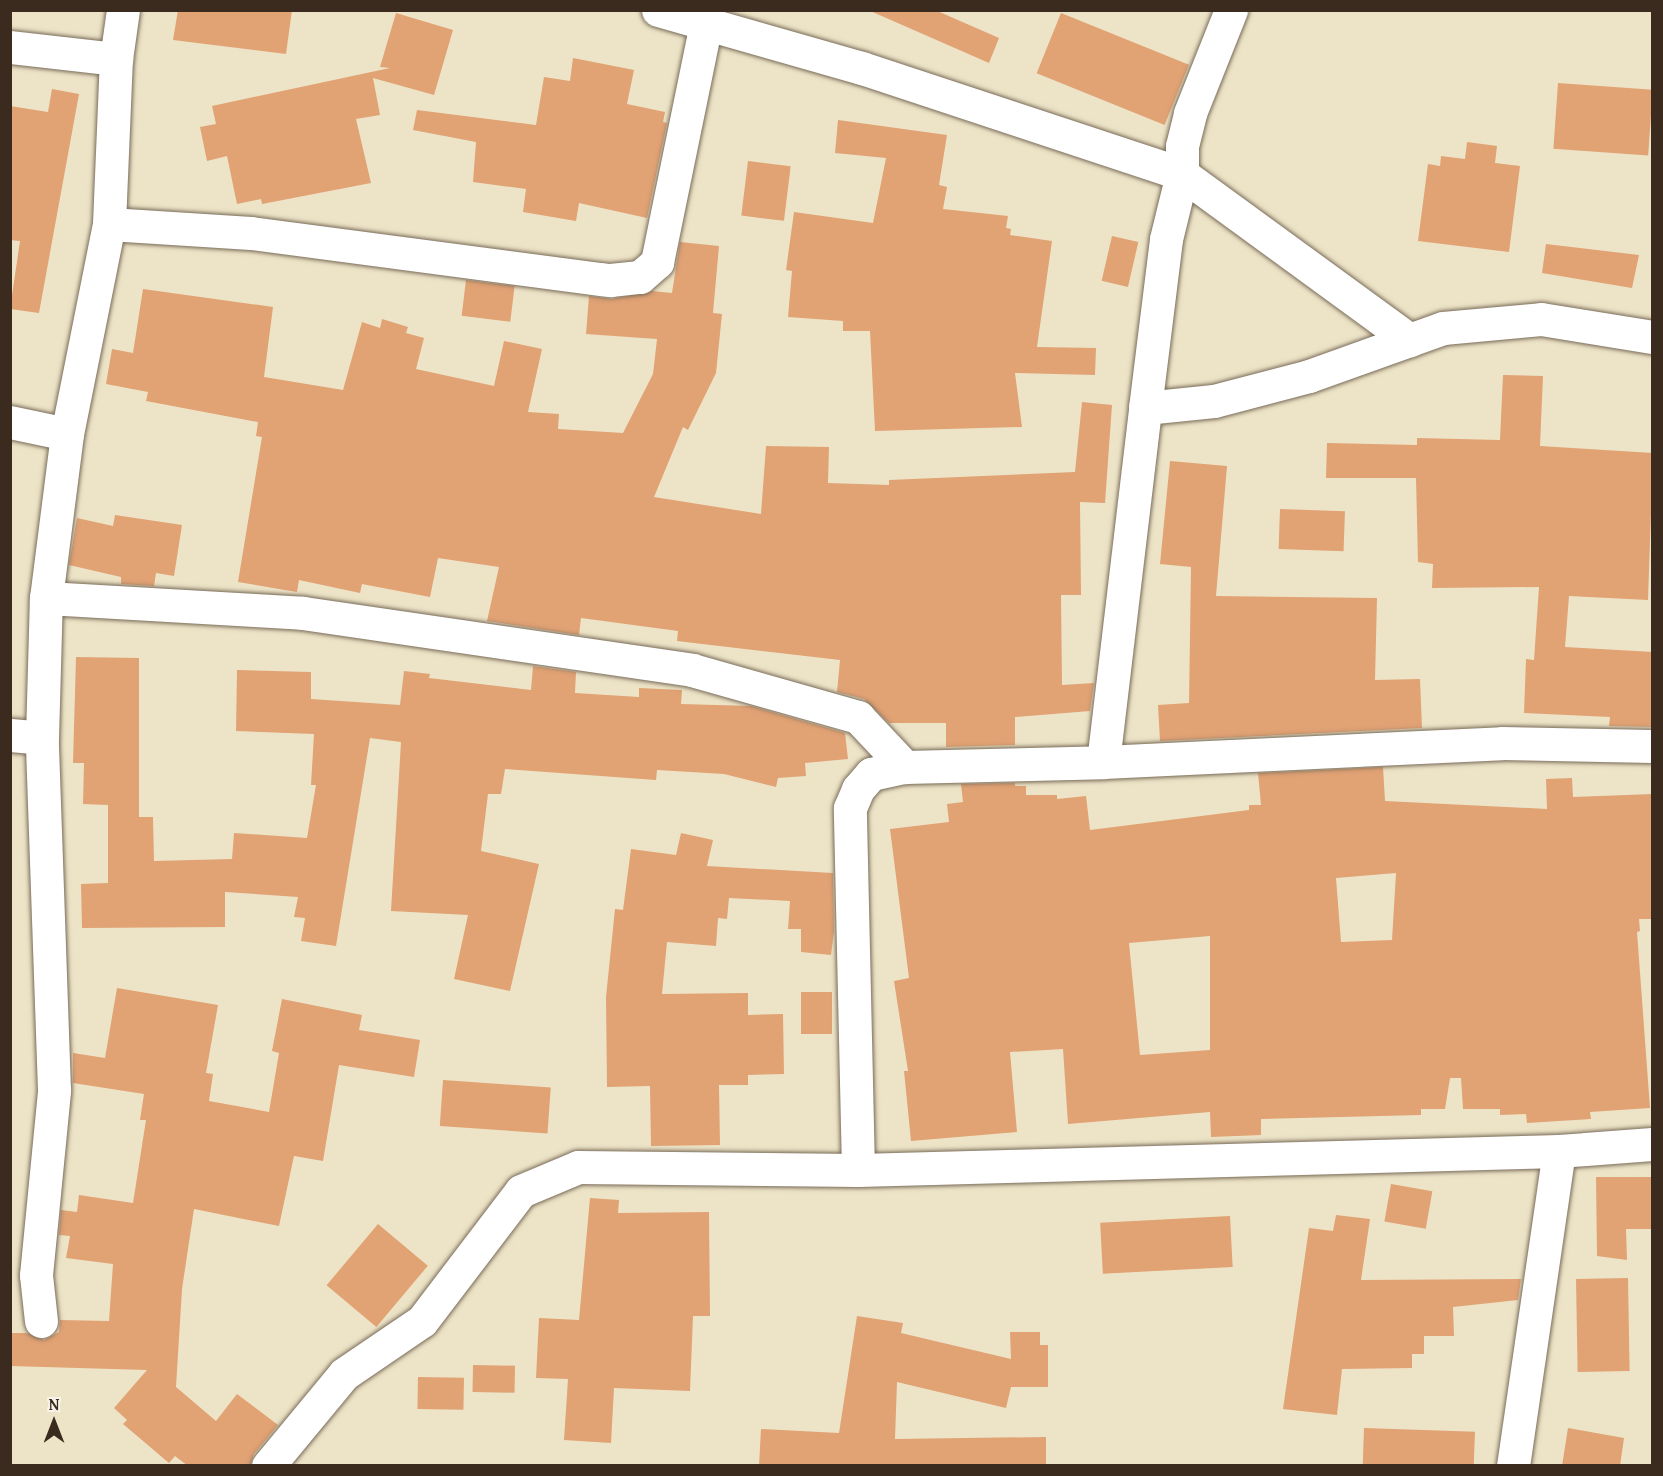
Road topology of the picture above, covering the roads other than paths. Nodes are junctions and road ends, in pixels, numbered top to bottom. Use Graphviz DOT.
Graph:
graph roads {
  1 [pos="123,10"];
  2 [pos="658,10"];
  3 [pos="1231,10"];
  4 [pos="706,24"];
  5 [pos="10,47"];
  6 [pos="116,59"];
  7 [pos="1182,174"];
  8 [pos="109,224"];
  9 [pos="1653,336"];
  10 [pos="1410,340"];
  11 [pos="1145,408"];
  12 [pos="10,422"];
  13 [pos="68,434"];
  14 [pos="46,598"];
  15 [pos="26,736"];
  16 [pos="1653,746"];
  17 [pos="1103,762"];
  18 [pos="905,767"];
  19 [pos="1653,1144"];
  20 [pos="1559,1151"];
  21 [pos="858,1170"];
  22 [pos="41,1322"];
  23 [pos="268,1466"];
  24 [pos="1513,1466"];
  1 -- 6 [label="street"];
  2 -- 4 [label="street"];
  3 -- 7 [label="street"];
  4 -- 7 [label="street"];
  4 -- 8 [label="street"];
  5 -- 6 [label="street"];
  6 -- 8 [label="street"];
  7 -- 10 [label="street"];
  7 -- 11 [label="street"];
  8 -- 13 [label="street"];
  9 -- 10 [label="street"];
  10 -- 11 [label="street"];
  11 -- 17 [label="street"];
  12 -- 13 [label="street"];
  13 -- 14 [label="street"];
  14 -- 15 [label="street"];
  14 -- 18 [label="street"];
  15 -- 22 [label="street"];
  16 -- 17 [label="street"];
  17 -- 18 [label="street"];
  18 -- 21 [label="street"];
  19 -- 20 [label="street"];
  20 -- 21 [label="street"];
  20 -- 24 [label="street"];
  21 -- 23 [label="street"];
}
